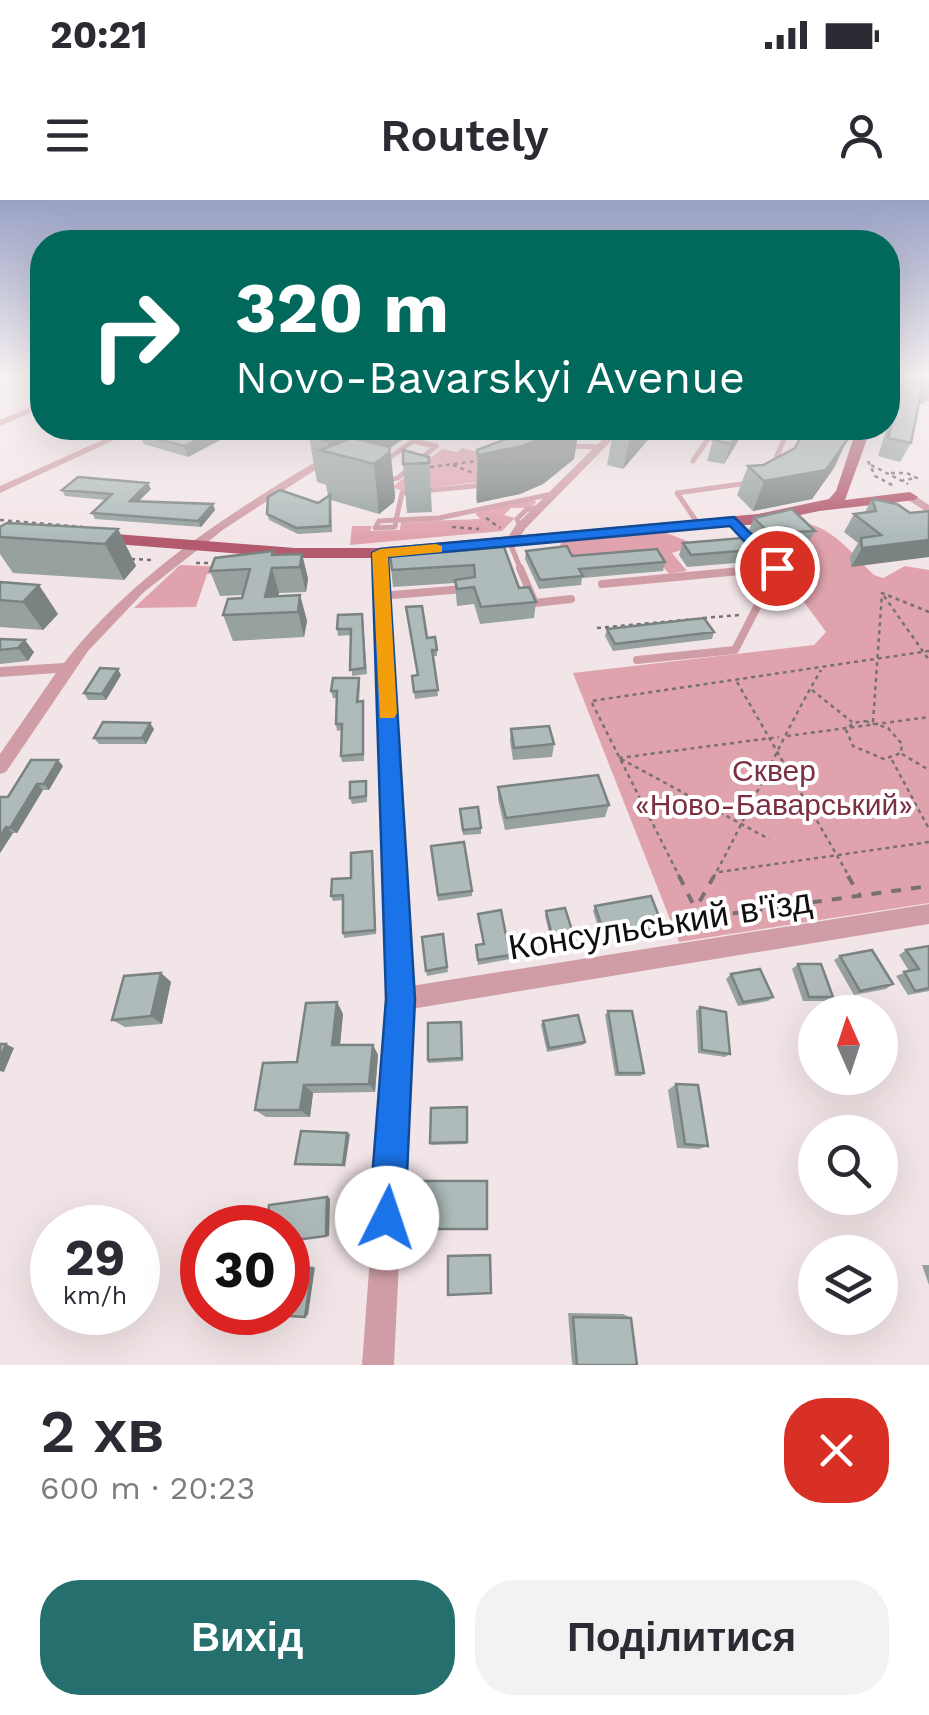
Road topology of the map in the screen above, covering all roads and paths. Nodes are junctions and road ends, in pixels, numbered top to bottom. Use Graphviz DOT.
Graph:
graph roads {
  1 [pos="110,440"];
  2 [pos="414,440"];
  3 [pos="422,440"];
  4 [pos="607,440"];
  5 [pos="707,440"];
  6 [pos="784,440"];
  7 [pos="812,440"];
  8 [pos="859,440"];
  9 [pos="818,441"];
  10 [pos="349,446"];
  11 [pos="550,446"];
  12 [pos="600,447"];
  13 [pos="858,450"];
  14 [pos="424,458"];
  15 [pos="384,461"];
  16 [pos="478,461"];
  17 [pos="693,461"];
  18 [pos="449,464"];
  19 [pos="870,464"];
  20 [pos="850,470"];
  21 [pos="404,472"];
  22 [pos="769,474"];
  23 [pos="889,474"];
  24 [pos="372,478"];
  25 [pos="754,480"];
  26 [pos="901,480"];
  27 [pos="488,484"];
  28 [pos="0,490"];
  29 [pos="843,492"];
  30 [pos="552,494"];
  31 [pos="910,497"];
  32 [pos="929,498"];
  33 [pos="824,507"];
  34 [pos="929,510"];
  35 [pos="476,511"];
  36 [pos="734,522"];
  37 [pos="699,525"];
  38 [pos="438,526"];
  39 [pos="70,536"];
  40 [pos="510,543"];
  41 [pos="195,546"];
  42 [pos="380,553"];
  43 [pos="772,563"];
  44 [pos="602,584"];
  45 [pos="470,588"];
  46 [pos="882,593"];
  47 [pos="381,596"];
  48 [pos="572,599"];
  49 [pos="929,612"];
  50 [pos="754,613"];
  51 [pos="597,628"];
  52 [pos="927,652"];
  53 [pos="638,660"];
  54 [pos="876,660"];
  55 [pos="929,660"];
  56 [pos="70,667"];
  57 [pos="822,669"];
  58 [pos="0,672"];
  59 [pos="736,681"];
  60 [pos="810,689"];
  61 [pos="929,717"];
  62 [pos="873,722"];
  63 [pos="852,723"];
  64 [pos="881,724"];
  65 [pos="846,730"];
  66 [pos="784,736"];
  67 [pos="772,738"];
  68 [pos="777,746"];
  69 [pos="901,753"];
  70 [pos="619,758"];
  71 [pos="891,759"];
  72 [pos="0,767"];
  73 [pos="929,770"];
  74 [pos="742,826"];
  75 [pos="929,829"];
  76 [pos="769,839"];
  77 [pos="929,842"];
  78 [pos="838,855"];
  79 [pos="718,872"];
  80 [pos="929,886"];
  81 [pos="860,896"];
  82 [pos="696,910"];
  83 [pos="929,914"];
  84 [pos="671,956"];
  85 [pos="400,999"];
  86 [pos="378,1365"];
  1 -- 28 [label="street"];
  2 -- 15 [label="lane"];
  3 -- 14 [label="lane"];
  4 -- 12 [label="street"];
  5 -- 17 [label="lane"];
  6 -- 22 [label="lane"];
  7 -- 9 [label="lane"];
  8 -- 13 [label="main road"];
  10 -- 41 [label="street"];
  11 -- 12 [label="lane"];
  12 -- 30 [label="street"];
  13 -- 19 [label="path"];
  13 -- 20 [label="main road"];
  14 -- 18 [label="path"];
  14 -- 21 [label="lane"];
  16 -- 18 [label="path"];
  18 -- 21 [label="path"];
  18 -- 27 [label="path"];
  19 -- 23 [label="path"];
  19 -- 26 [label="path"];
  20 -- 29 [label="main road"];
  20 -- 31 [label="main road"];
  21 -- 24 [label="lane"];
  23 -- 26 [label="path"];
  23 -- 26 [label="path"];
  25 -- 37 [label="lane"];
  27 -- 35 [label="lane"];
  29 -- 31 [label="main road"];
  29 -- 33 [label="main road"];
  30 -- 35 [label="lane"];
  30 -- 40 [label="street"];
  31 -- 32 [label="main road"];
  31 -- 33 [label="main road"];
  31 -- 34 [label="street"];
  33 -- 36 [label="main road"];
  35 -- 38 [label="path"];
  36 -- 37 [label="main road"];
  36 -- 43 [label="lane"];
  37 -- 40 [label="main road"];
  39 -- 41 [label="main road"];
  40 -- 42 [label="main road"];
  40 -- 48 [label="lane"];
  41 -- 42 [label="main road"];
  41 -- 56 [label="street"];
  42 -- 47 [label="street"];
  43 -- 44 [label="lane"];
  43 -- 50 [label="lane"];
  45 -- 47 [label="lane"];
  46 -- 49 [label="path"];
  46 -- 52 [label="path"];
  46 -- 54 [label="path"];
  47 -- 85 [label="street"];
  50 -- 51 [label="path"];
  50 -- 53 [label="lane"];
  52 -- 54 [label="path"];
  52 -- 55 [label="path"];
  54 -- 57 [label="path"];
  54 -- 62 [label="path"];
  56 -- 58 [label="street"];
  56 -- 72 [label="street"];
  57 -- 59 [label="path"];
  57 -- 60 [label="path"];
  59 -- 67 [label="path"];
  59 -- 70 [label="path"];
  60 -- 63 [label="path"];
  60 -- 66 [label="path"];
  61 -- 64 [label="path"];
  62 -- 63 [label="path"];
  62 -- 64 [label="path"];
  63 -- 65 [label="path"];
  64 -- 65 [label="path"];
  64 -- 69 [label="path"];
  65 -- 66 [label="path"];
  65 -- 71 [label="path"];
  66 -- 67 [label="path"];
  66 -- 68 [label="path"];
  67 -- 68 [label="path"];
  67 -- 70 [label="path"];
  68 -- 74 [label="path"];
  68 -- 78 [label="path"];
  69 -- 71 [label="path"];
  69 -- 73 [label="path"];
  70 -- 74 [label="path"];
  70 -- 82 [label="path"];
  71 -- 75 [label="path"];
  74 -- 76 [label="path"];
  74 -- 79 [label="path"];
  77 -- 78 [label="path"];
  78 -- 79 [label="path"];
  78 -- 81 [label="path"];
  79 -- 82 [label="path"];
  80 -- 81 [label="path"];
  81 -- 82 [label="path"];
  82 -- 84 [label="path"];
  83 -- 84 [label="street, Консульський в'їзд"];
  84 -- 85 [label="street, Консульський в'їзд"];
  85 -- 86 [label="street"];
}
